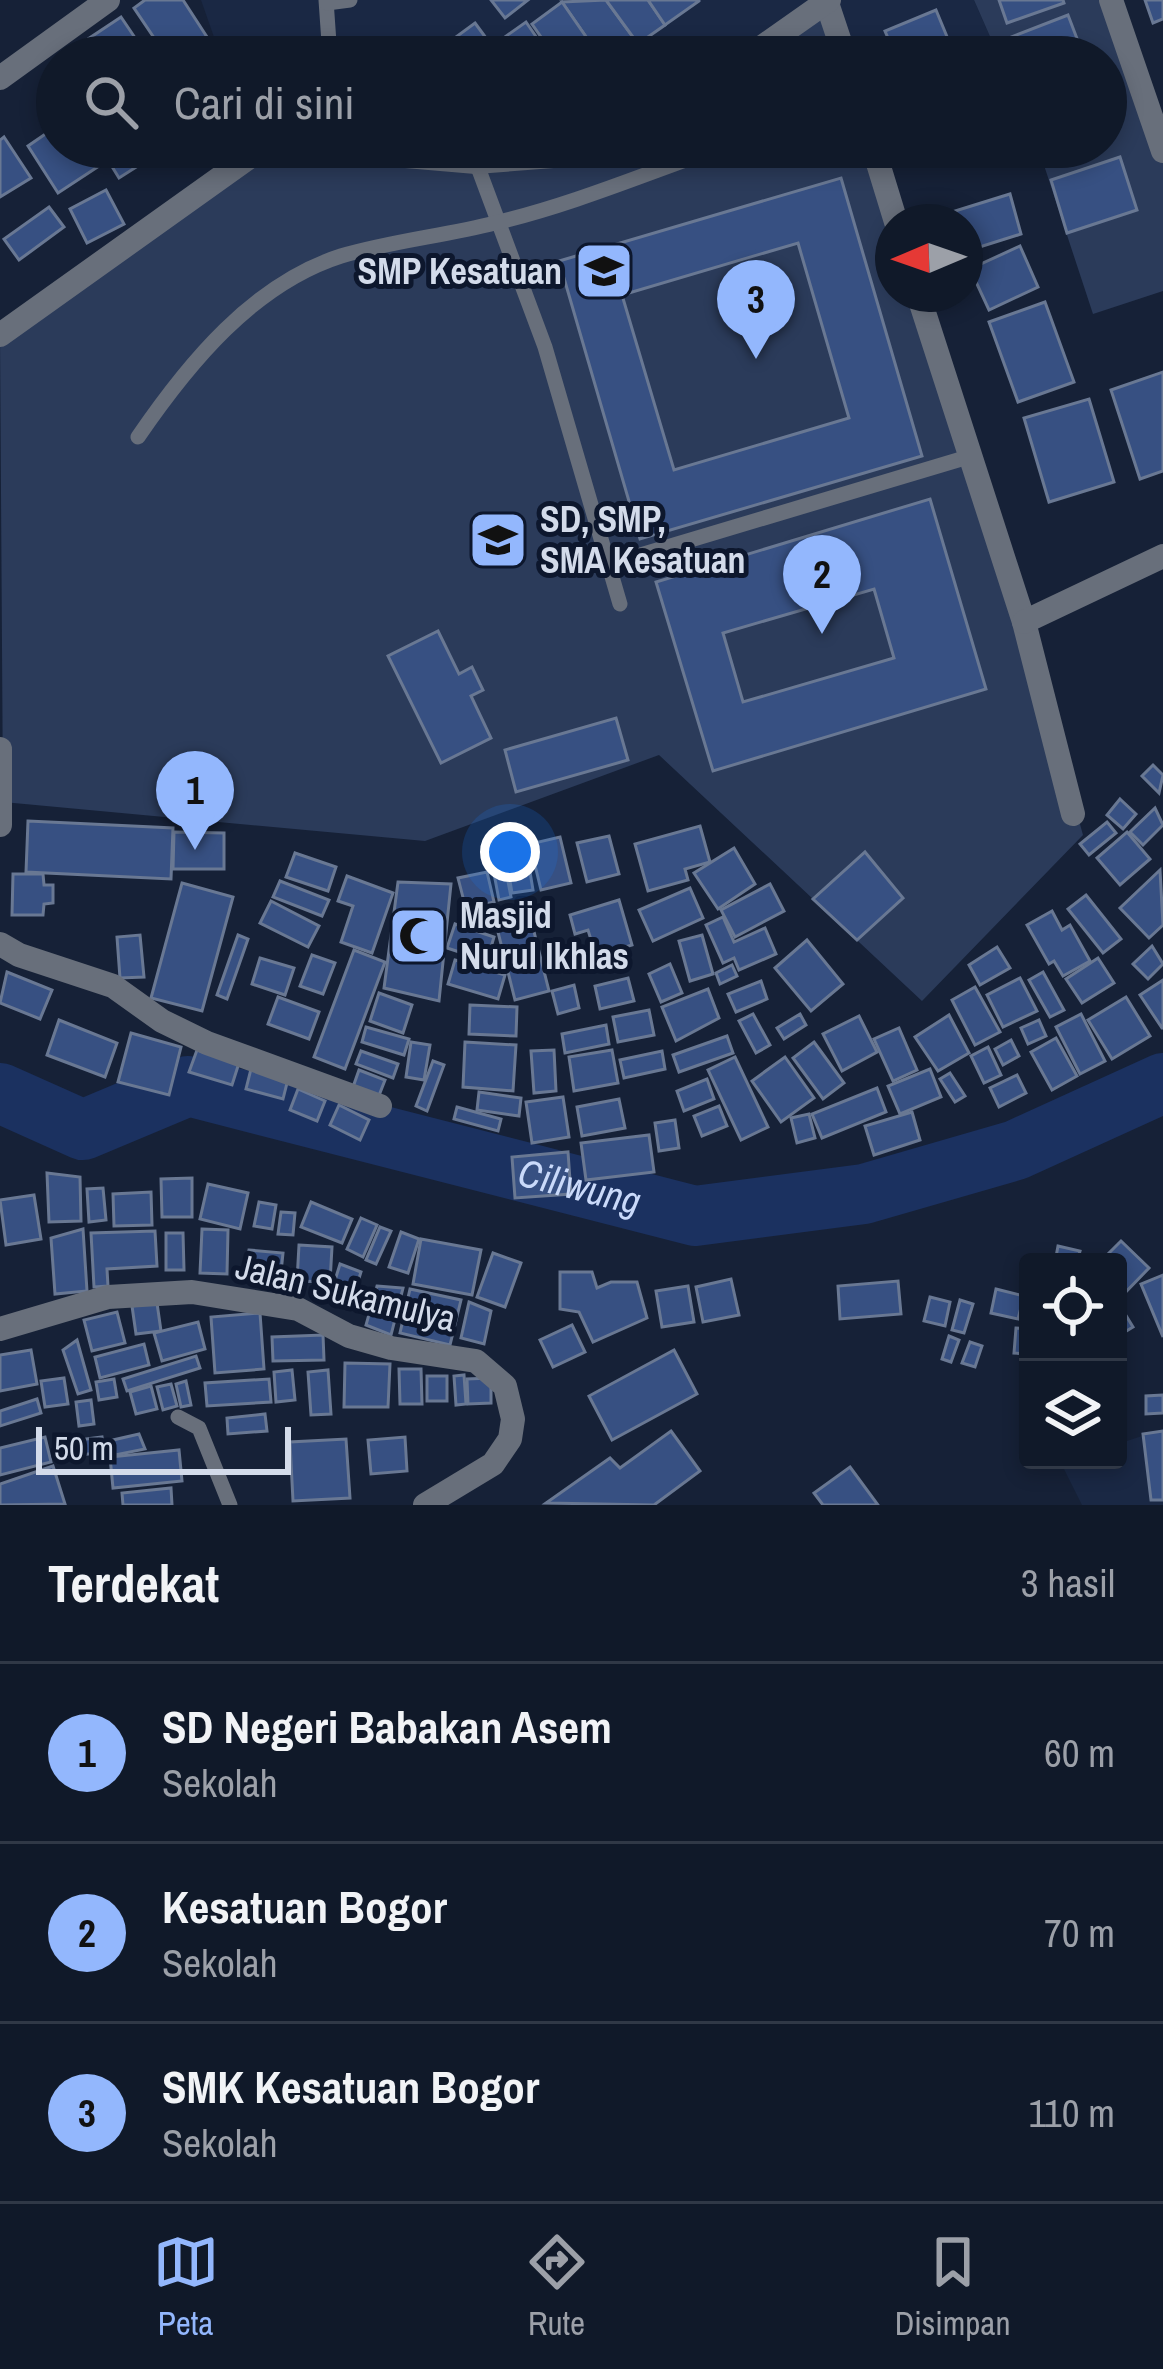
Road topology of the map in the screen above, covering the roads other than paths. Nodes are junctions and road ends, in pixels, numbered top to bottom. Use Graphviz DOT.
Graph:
graph roads {
  1 [pos="108,0"];
  2 [pos="350,0"];
  3 [pos="1111,0"];
  4 [pos="326,1"];
  5 [pos="828,1"];
  6 [pos="58,36"];
  7 [pos="328,36"];
  8 [pos="795,36"];
  9 [pos="839,36"];
  10 [pos="1123,36"];
  11 [pos="1127,46"];
  12 [pos="36,52"];
  13 [pos="0,78"];
  14 [pos="1163,151"];
  15 [pos="233,168"];
  16 [pos="478,168"];
  17 [pos="660,168"];
  18 [pos="879,168"];
  19 [pos="890,204"];
  20 [pos="495,224"];
  21 [pos="923,312"];
  22 [pos="0,335"];
  23 [pos="138,437"];
  24 [pos="968,458"];
  25 [pos="1163,556"];
  26 [pos="607,565"];
  27 [pos="620,604"];
  28 [pos="1024,622"];
  29 [pos="0,749"];
  30 [pos="1073,814"];
  31 [pos="0,825"];
  32 [pos="0,944"];
  33 [pos="380,1106"];
  34 [pos="0,1329"];
  35 [pos="178,1417"];
  36 [pos="230,1505"];
  37 [pos="425,1505"];
  1 -- 6 [label="street"];
  2 -- 4 [label="lane"];
  3 -- 10 [label="street"];
  4 -- 7 [label="lane"];
  5 -- 8 [label="street"];
  5 -- 9 [label="street"];
  11 -- 14 [label="street"];
  12 -- 13 [label="street"];
  15 -- 22 [label="street"];
  16 -- 20 [label="lane"];
  17 -- 20 [label="lane"];
  18 -- 19 [label="street"];
  20 -- 23 [label="lane"];
  20 -- 26 [label="lane"];
  21 -- 24 [label="street"];
  24 -- 26 [label="lane"];
  24 -- 28 [label="street"];
  25 -- 28 [label="street"];
  26 -- 27 [label="lane"];
  28 -- 30 [label="street"];
  29 -- 31 [label="street"];
  32 -- 33 [label="street"];
  34 -- 37 [label="street, Jalan Sukamulya"];
  35 -- 36 [label="lane"];
}
